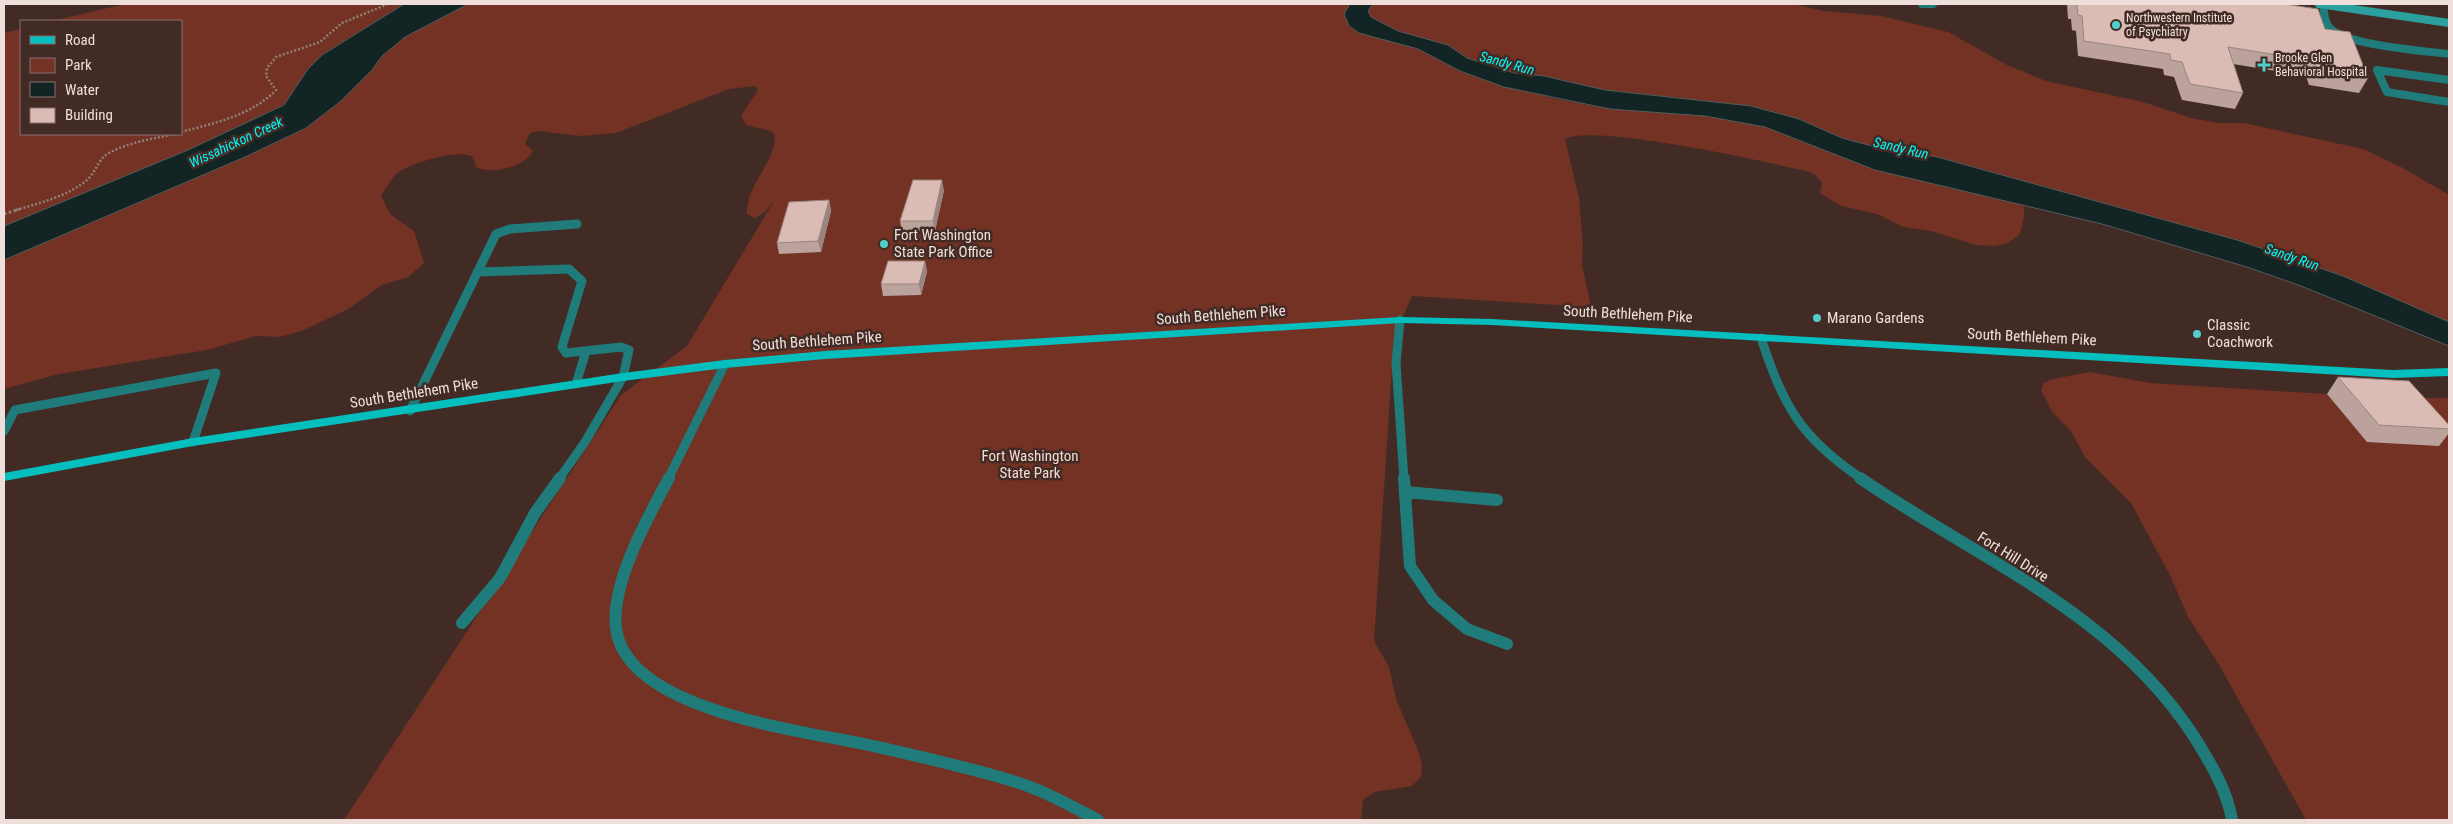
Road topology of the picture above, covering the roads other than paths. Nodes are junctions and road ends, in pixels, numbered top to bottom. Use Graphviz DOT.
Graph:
graph roads {
  1 [pos="1922,4"];
  2 [pos="1933,4"];
  3 [pos="2319,4"];
  4 [pos="2323,4"];
  5 [pos="2316,17"];
  6 [pos="2325,18"];
  7 [pos="2449,23"];
  8 [pos="2449,54"];
  9 [pos="2449,80"];
  10 [pos="2449,102"];
  11 [pos="577,224"];
  12 [pos="478,272"];
  13 [pos="1400,320"];
  14 [pos="1761,338"];
  15 [pos="586,351"];
  16 [pos="725,364"];
  17 [pos="2449,372"];
  18 [pos="623,377"];
  19 [pos="576,384"];
  20 [pos="410,410"];
  21 [pos="4,431"];
  22 [pos="193,442"];
  23 [pos="4,477"];
  24 [pos="1405,492"];
  25 [pos="1497,500"];
  26 [pos="462,623"];
  27 [pos="1507,644"];
  28 [pos="1098,820"];
  29 [pos="2232,820"];
  1 -- 2 [label="street"];
  3 -- 4 [label="main road"];
  4 -- 6 [label="street"];
  4 -- 7 [label="main road"];
  5 -- 6 [label="street"];
  6 -- 8 [label="street"];
  9 -- 10 [label="street"];
  11 -- 12 [label="street"];
  12 -- 15 [label="street"];
  12 -- 20 [label="street"];
  13 -- 14 [label="main road, South Bethlehem Pike"];
  13 -- 16 [label="main road, South Bethlehem Pike"];
  13 -- 24 [label="street"];
  14 -- 17 [label="main road, South Bethlehem Pike"];
  14 -- 29 [label="street, Fort Hill Drive"];
  15 -- 18 [label="street"];
  15 -- 19 [label="street"];
  16 -- 18 [label="main road, South Bethlehem Pike"];
  16 -- 28 [label="street"];
  18 -- 19 [label="main road, South Bethlehem Pike"];
  18 -- 26 [label="street"];
  19 -- 20 [label="main road, South Bethlehem Pike"];
  20 -- 22 [label="main road, South Bethlehem Pike"];
  21 -- 22 [label="street"];
  22 -- 23 [label="main road, South Bethlehem Pike"];
  24 -- 25 [label="street"];
  24 -- 27 [label="street"];
}
